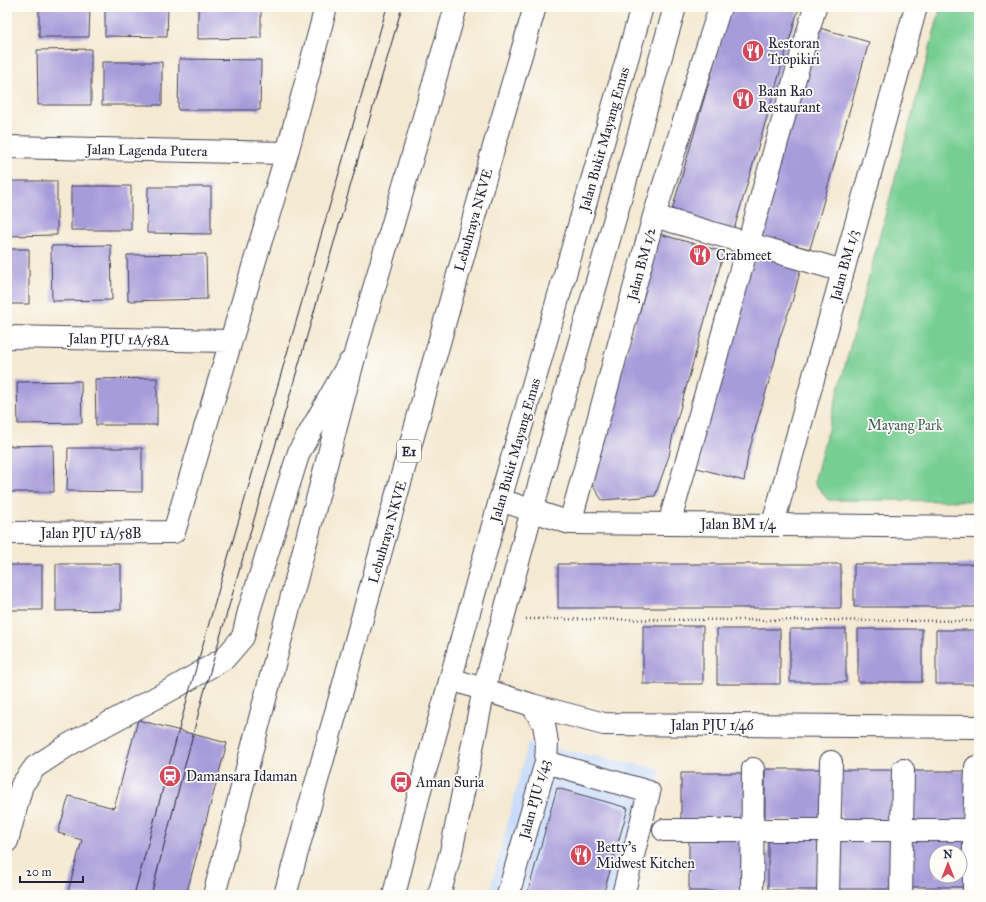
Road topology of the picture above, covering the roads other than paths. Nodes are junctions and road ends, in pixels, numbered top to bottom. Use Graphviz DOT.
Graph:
graph roads {
  1 [pos="326,7"];
  2 [pos="456,7"];
  3 [pos="535,7"];
  4 [pos="642,7"];
  5 [pos="675,7"];
  6 [pos="720,7"];
  7 [pos="815,7"];
  8 [pos="916,7"];
  9 [pos="7,147"];
  10 [pos="287,153"];
  11 [pos="654,216"];
  12 [pos="748,244"];
  13 [pos="843,271"];
  14 [pos="7,336"];
  15 [pos="230,341"];
  16 [pos="356,350"];
  17 [pos="500,500"];
  18 [pos="532,510"];
  19 [pos="570,522"];
  20 [pos="669,524"];
  21 [pos="773,524"];
  22 [pos="979,527"];
  23 [pos="7,533"];
  24 [pos="451,679"];
  25 [pos="484,689"];
  26 [pos="532,705"];
  27 [pos="979,727"];
  28 [pos="546,762"];
  29 [pos="831,762"];
  30 [pos="976,767"];
  31 [pos="752,770"];
  32 [pos="903,770"];
  33 [pos="15,783"];
  34 [pos="664,830"];
  35 [pos="752,830"];
  36 [pos="829,830"];
  37 [pos="902,830"];
  38 [pos="977,830"];
  39 [pos="7,842"];
  40 [pos="214,895"];
  41 [pos="284,895"];
  42 [pos="394,895"];
  43 [pos="439,895"];
  44 [pos="508,895"];
  45 [pos="623,895"];
  46 [pos="752,895"];
  47 [pos="828,895"];
  48 [pos="901,895"];
  49 [pos="974,895"];
  1 -- 10 [label="main road"];
  2 -- 16 [label="main road"];
  3 -- 41 [label="main road, Lebuhraya NKVE / E1"];
  4 -- 17 [label="main road, Jalan Bukit Mayang Emas"];
  5 -- 18 [label="main road"];
  6 -- 11 [label="main road, Jalan BM 1/2"];
  7 -- 12 [label="main road"];
  8 -- 13 [label="main road, Jalan BM 1/3"];
  9 -- 10 [label="main road, Jalan Lagenda Putera"];
  10 -- 15 [label="main road"];
  11 -- 12 [label="main road"];
  11 -- 19 [label="main road, Jalan BM 1/2"];
  12 -- 13 [label="main road"];
  12 -- 20 [label="main road"];
  13 -- 21 [label="main road, Jalan BM 1/3"];
  14 -- 15 [label="main road, Jalan PJU 1A/58A"];
  15 -- 23 [label="main road, Jalan PJU 1A/58B"];
  16 -- 33 [label="main road"];
  16 -- 40 [label="main road"];
  17 -- 18 [label="main road, Jalan BM 1/4"];
  17 -- 24 [label="main road, Jalan Bukit Mayang Emas"];
  18 -- 19 [label="main road, Jalan BM 1/4"];
  18 -- 25 [label="main road"];
  19 -- 20 [label="main road, Jalan BM 1/4"];
  20 -- 21 [label="main road, Jalan BM 1/4"];
  21 -- 22 [label="main road, Jalan BM 1/4"];
  24 -- 25 [label="main road, Jalan PJU 1/46"];
  24 -- 42 [label="main road, Jalan Bukit Mayang Emas"];
  25 -- 26 [label="main road, Jalan PJU 1/46"];
  25 -- 43 [label="main road"];
  26 -- 27 [label="main road, Jalan PJU 1/46"];
  26 -- 28 [label="main road, Jalan PJU 1/43"];
  28 -- 44 [label="main road, Jalan PJU 1/43"];
  28 -- 45 [label="main road"];
  29 -- 36 [label="main road"];
  30 -- 38 [label="main road"];
  31 -- 35 [label="main road"];
  32 -- 37 [label="main road"];
  33 -- 39 [label="main road"];
  34 -- 35 [label="main road"];
  35 -- 36 [label="main road"];
  35 -- 46 [label="main road"];
  36 -- 37 [label="main road"];
  36 -- 47 [label="main road"];
  37 -- 38 [label="main road"];
  37 -- 48 [label="main road"];
  38 -- 49 [label="main road"];
}
